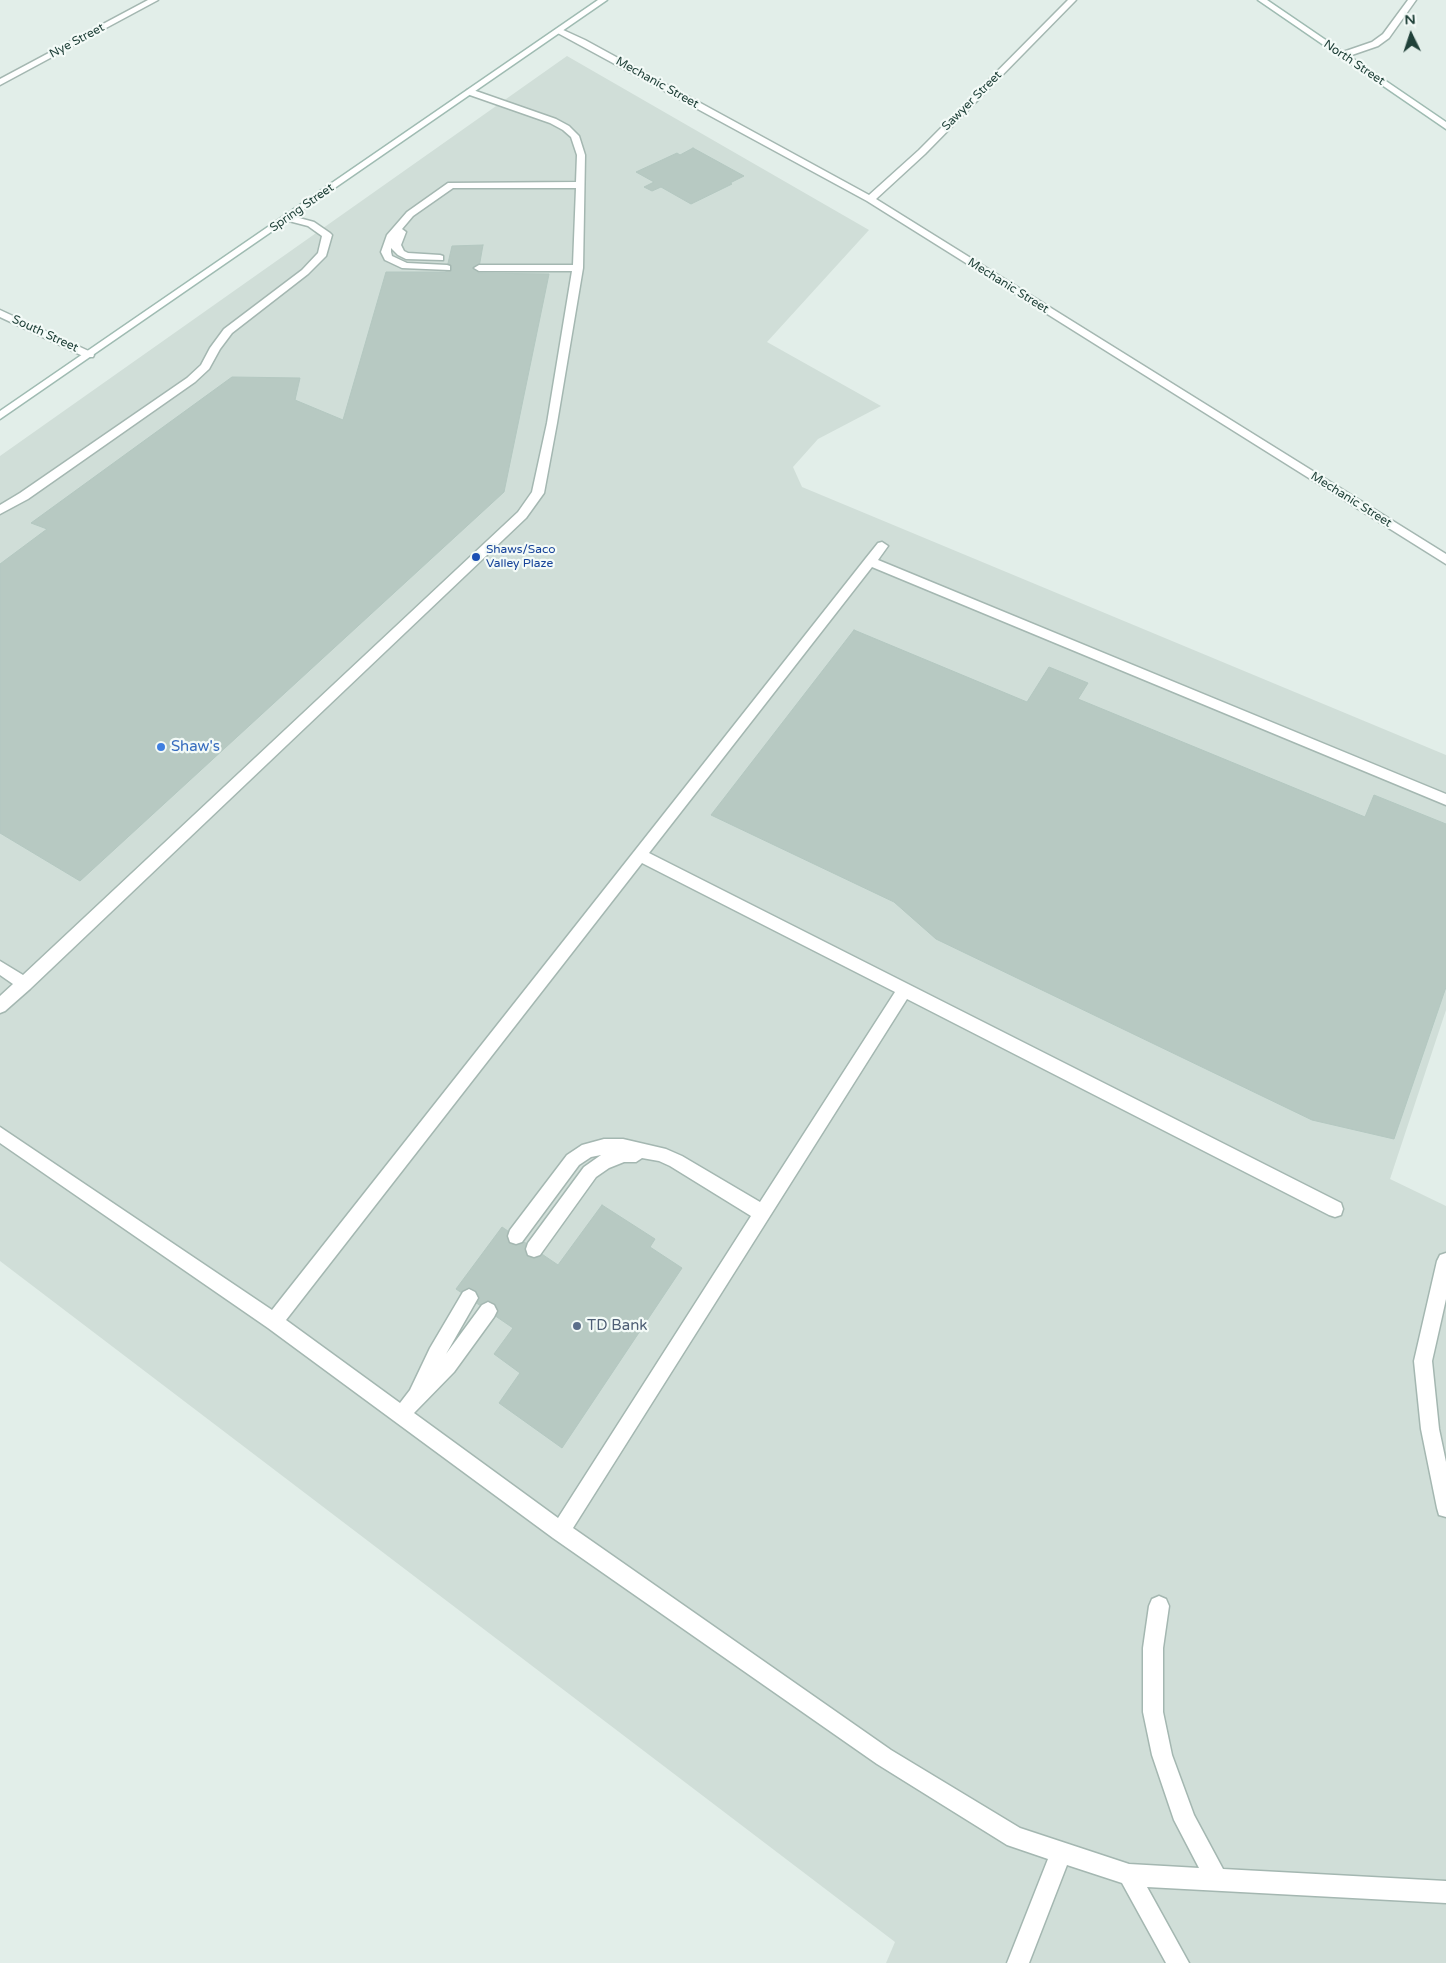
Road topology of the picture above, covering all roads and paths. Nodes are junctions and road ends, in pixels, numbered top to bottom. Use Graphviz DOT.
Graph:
graph roads {
  1 [pos="154,0"];
  2 [pos="603,0"];
  3 [pos="1072,0"];
  4 [pos="1262,0"];
  5 [pos="1412,0"];
  6 [pos="558,31"];
  7 [pos="1343,55"];
  8 [pos="0,82"];
  9 [pos="470,92"];
  10 [pos="1446,126"];
  11 [pos="580,185"];
  12 [pos="870,199"];
  13 [pos="288,218"];
  14 [pos="448,263"];
  15 [pos="480,263"];
  16 [pos="578,263"];
  17 [pos="0,313"];
  18 [pos="89,355"];
  19 [pos="0,416"];
  20 [pos="0,510"];
  21 [pos="882,546"];
  22 [pos="1446,560"];
  23 [pos="870,561"];
  24 [pos="1446,800"];
  25 [pos="640,855"];
  26 [pos="0,967"];
  27 [pos="25,984"];
  28 [pos="905,990"];
  29 [pos="0,1006"];
  30 [pos="0,1134"];
  31 [pos="660,1154"];
  32 [pos="1336,1208"];
  33 [pos="762,1213"];
  34 [pos="516,1236"];
  35 [pos="534,1249"];
  36 [pos="1446,1261"];
  37 [pos="469,1298"];
  38 [pos="488,1311"];
  39 [pos="274,1322"];
  40 [pos="415,1398"];
  41 [pos="401,1415"];
  42 [pos="1446,1508"];
  43 [pos="560,1531"];
  44 [pos="1159,1606"];
  45 [pos="1061,1853"];
  46 [pos="1129,1875"];
  47 [pos="1218,1881"];
  48 [pos="1446,1892"];
  49 [pos="1018,1963"];
  50 [pos="1178,1963"];
  1 -- 8 [label="street, Nye Street"];
  2 -- 6 [label="street, Spring Street"];
  3 -- 12 [label="street, Sawyer Street"];
  4 -- 7 [label="street, North Street"];
  5 -- 7 [label="street"];
  6 -- 9 [label="street, Spring Street"];
  6 -- 12 [label="street, Mechanic Street"];
  7 -- 10 [label="street, North Street"];
  9 -- 11 [label="street"];
  9 -- 13 [label="street, Spring Street"];
  11 -- 14 [label="street"];
  11 -- 16 [label="street"];
  12 -- 22 [label="street, Mechanic Street"];
  13 -- 18 [label="street, Spring Street"];
  13 -- 20 [label="street"];
  15 -- 16 [label="street"];
  16 -- 27 [label="street"];
  17 -- 18 [label="street, South Street"];
  18 -- 19 [label="street, Spring Street"];
  21 -- 23 [label="street"];
  23 -- 24 [label="street"];
  23 -- 25 [label="street"];
  25 -- 28 [label="street"];
  25 -- 39 [label="street"];
  26 -- 27 [label="street"];
  27 -- 29 [label="street"];
  28 -- 32 [label="street"];
  28 -- 33 [label="street"];
  30 -- 39 [label="street"];
  31 -- 33 [label="street"];
  31 -- 34 [label="street"];
  31 -- 35 [label="street"];
  33 -- 43 [label="street"];
  36 -- 42 [label="street"];
  37 -- 40 [label="street"];
  38 -- 40 [label="street"];
  39 -- 41 [label="street"];
  40 -- 41 [label="street"];
  41 -- 43 [label="street"];
  43 -- 45 [label="street"];
  44 -- 47 [label="street"];
  45 -- 46 [label="street"];
  45 -- 49 [label="street"];
  46 -- 47 [label="street"];
  46 -- 50 [label="street"];
  47 -- 48 [label="street"];
}
